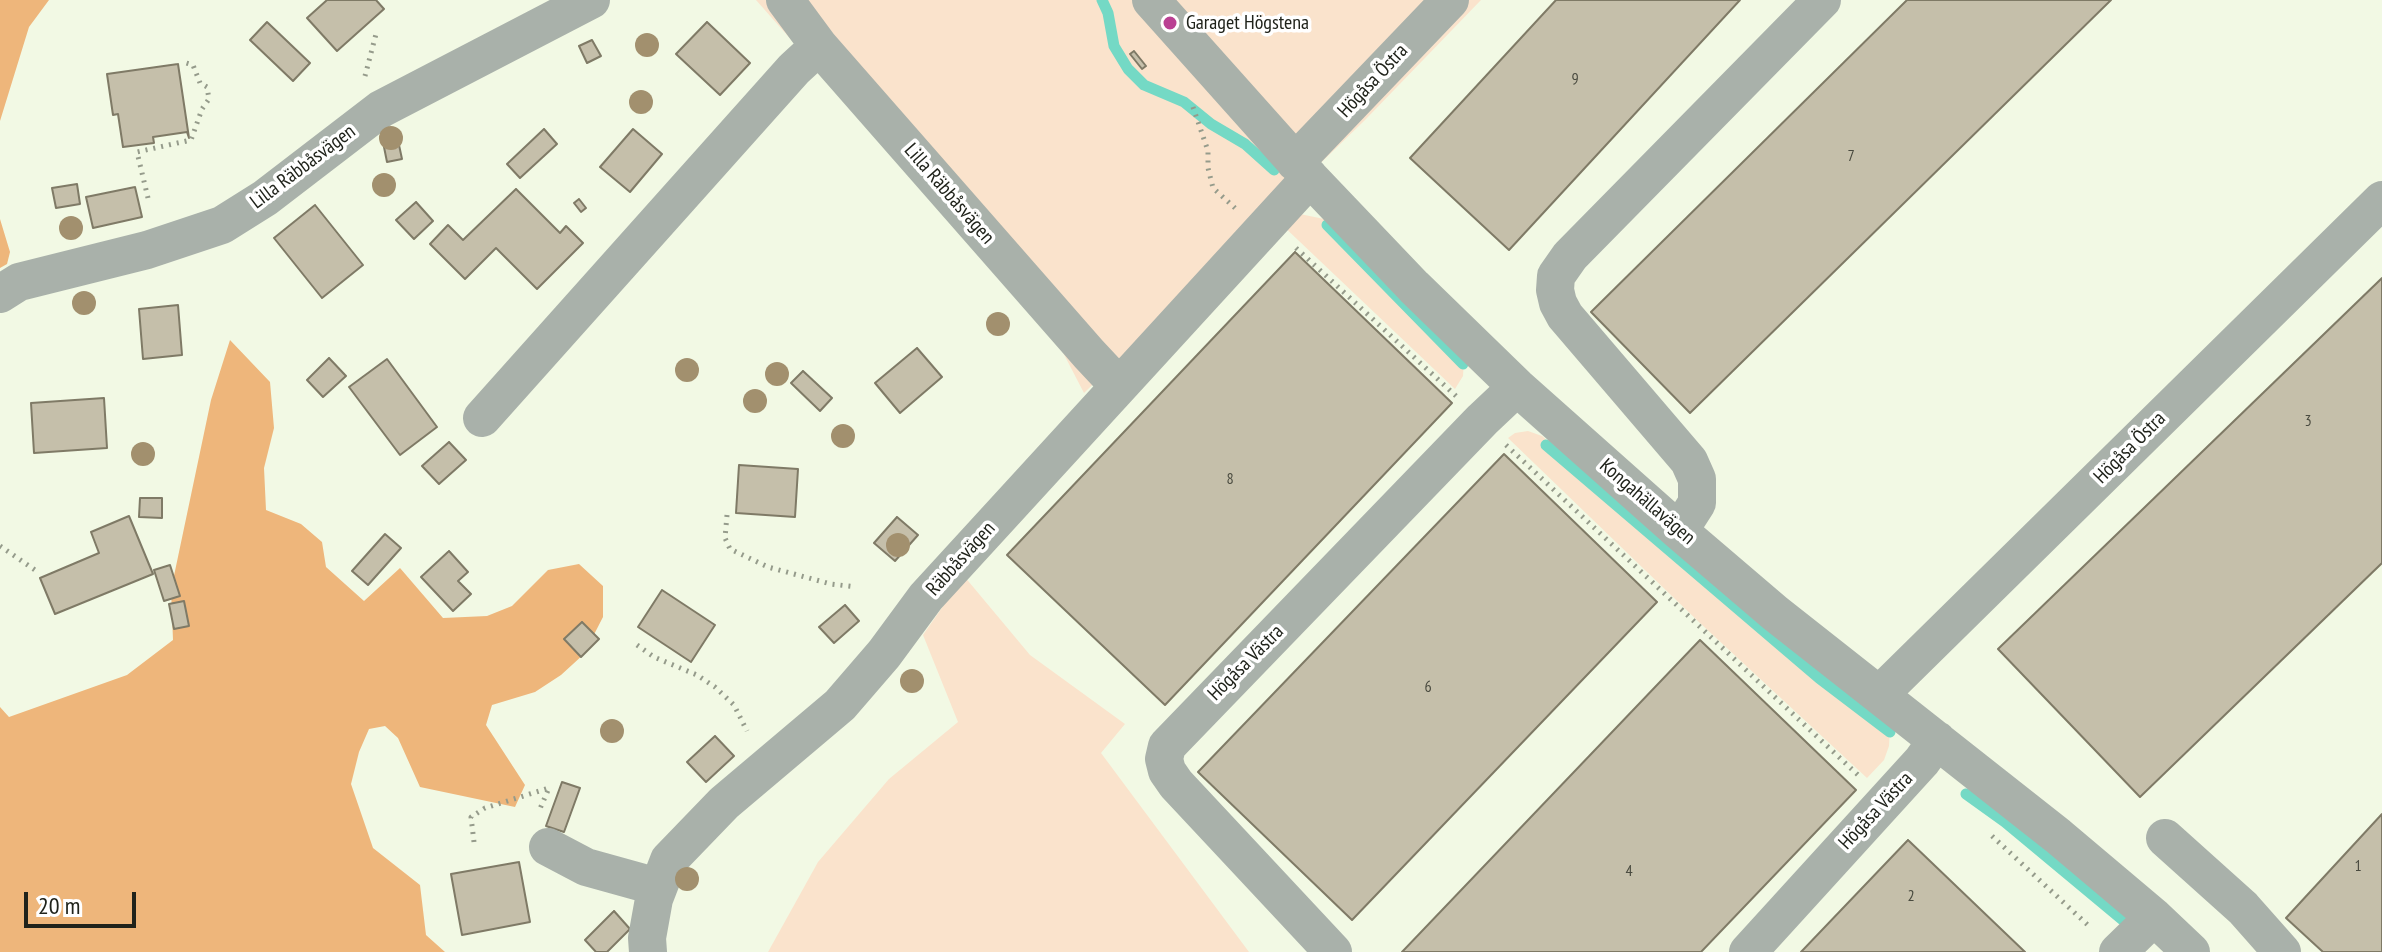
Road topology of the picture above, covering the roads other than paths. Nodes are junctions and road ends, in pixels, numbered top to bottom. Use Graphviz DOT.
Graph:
graph roads {
  1 [pos="591,0"];
  2 [pos="785,0"];
  3 [pos="1151,0"];
  4 [pos="1450,0"];
  5 [pos="1822,0"];
  6 [pos="819,46"];
  7 [pos="1302,170"];
  8 [pos="2382,200"];
  9 [pos="0,294"];
  10 [pos="1118,385"];
  11 [pos="1517,387"];
  12 [pos="482,418"];
  13 [pos="1679,531"];
  14 [pos="1879,695"];
  15 [pos="1937,740"];
  16 [pos="2165,838"];
  17 [pos="548,847"];
  18 [pos="658,887"];
  19 [pos="2154,917"];
  20 [pos="2107,942"];
  21 [pos="648,952"];
  22 [pos="1333,952"];
  23 [pos="1748,952"];
  24 [pos="2191,952"];
  25 [pos="2282,952"];
  1 -- 9 [label="street, Lilla Räbbåsvägen"];
  2 -- 6 [label="street, Lilla Räbbåsvägen"];
  3 -- 7 [label="street, Kongahällavägen"];
  4 -- 7 [label="street, Högåsa Östra"];
  5 -- 13 [label="street"];
  6 -- 10 [label="street, Lilla Räbbåsvägen"];
  6 -- 12 [label="street"];
  7 -- 10 [label="street, Räbbåsvägen"];
  7 -- 11 [label="street, Kongahällavägen"];
  8 -- 14 [label="street, Högåsa Östra"];
  10 -- 18 [label="street, Räbbåsvägen"];
  11 -- 13 [label="street, Kongahällavägen"];
  11 -- 22 [label="street, Högåsa Västra"];
  13 -- 14 [label="street, Kongahällavägen"];
  14 -- 15 [label="street, Kongahällavägen"];
  15 -- 19 [label="street, Kongahällavägen"];
  15 -- 23 [label="street, Högåsa Västra"];
  16 -- 25 [label="street"];
  17 -- 18 [label="street"];
  18 -- 21 [label="street, Räbbåsvägen"];
  19 -- 20 [label="street"];
  19 -- 24 [label="street, Kongahällavägen"];
}
